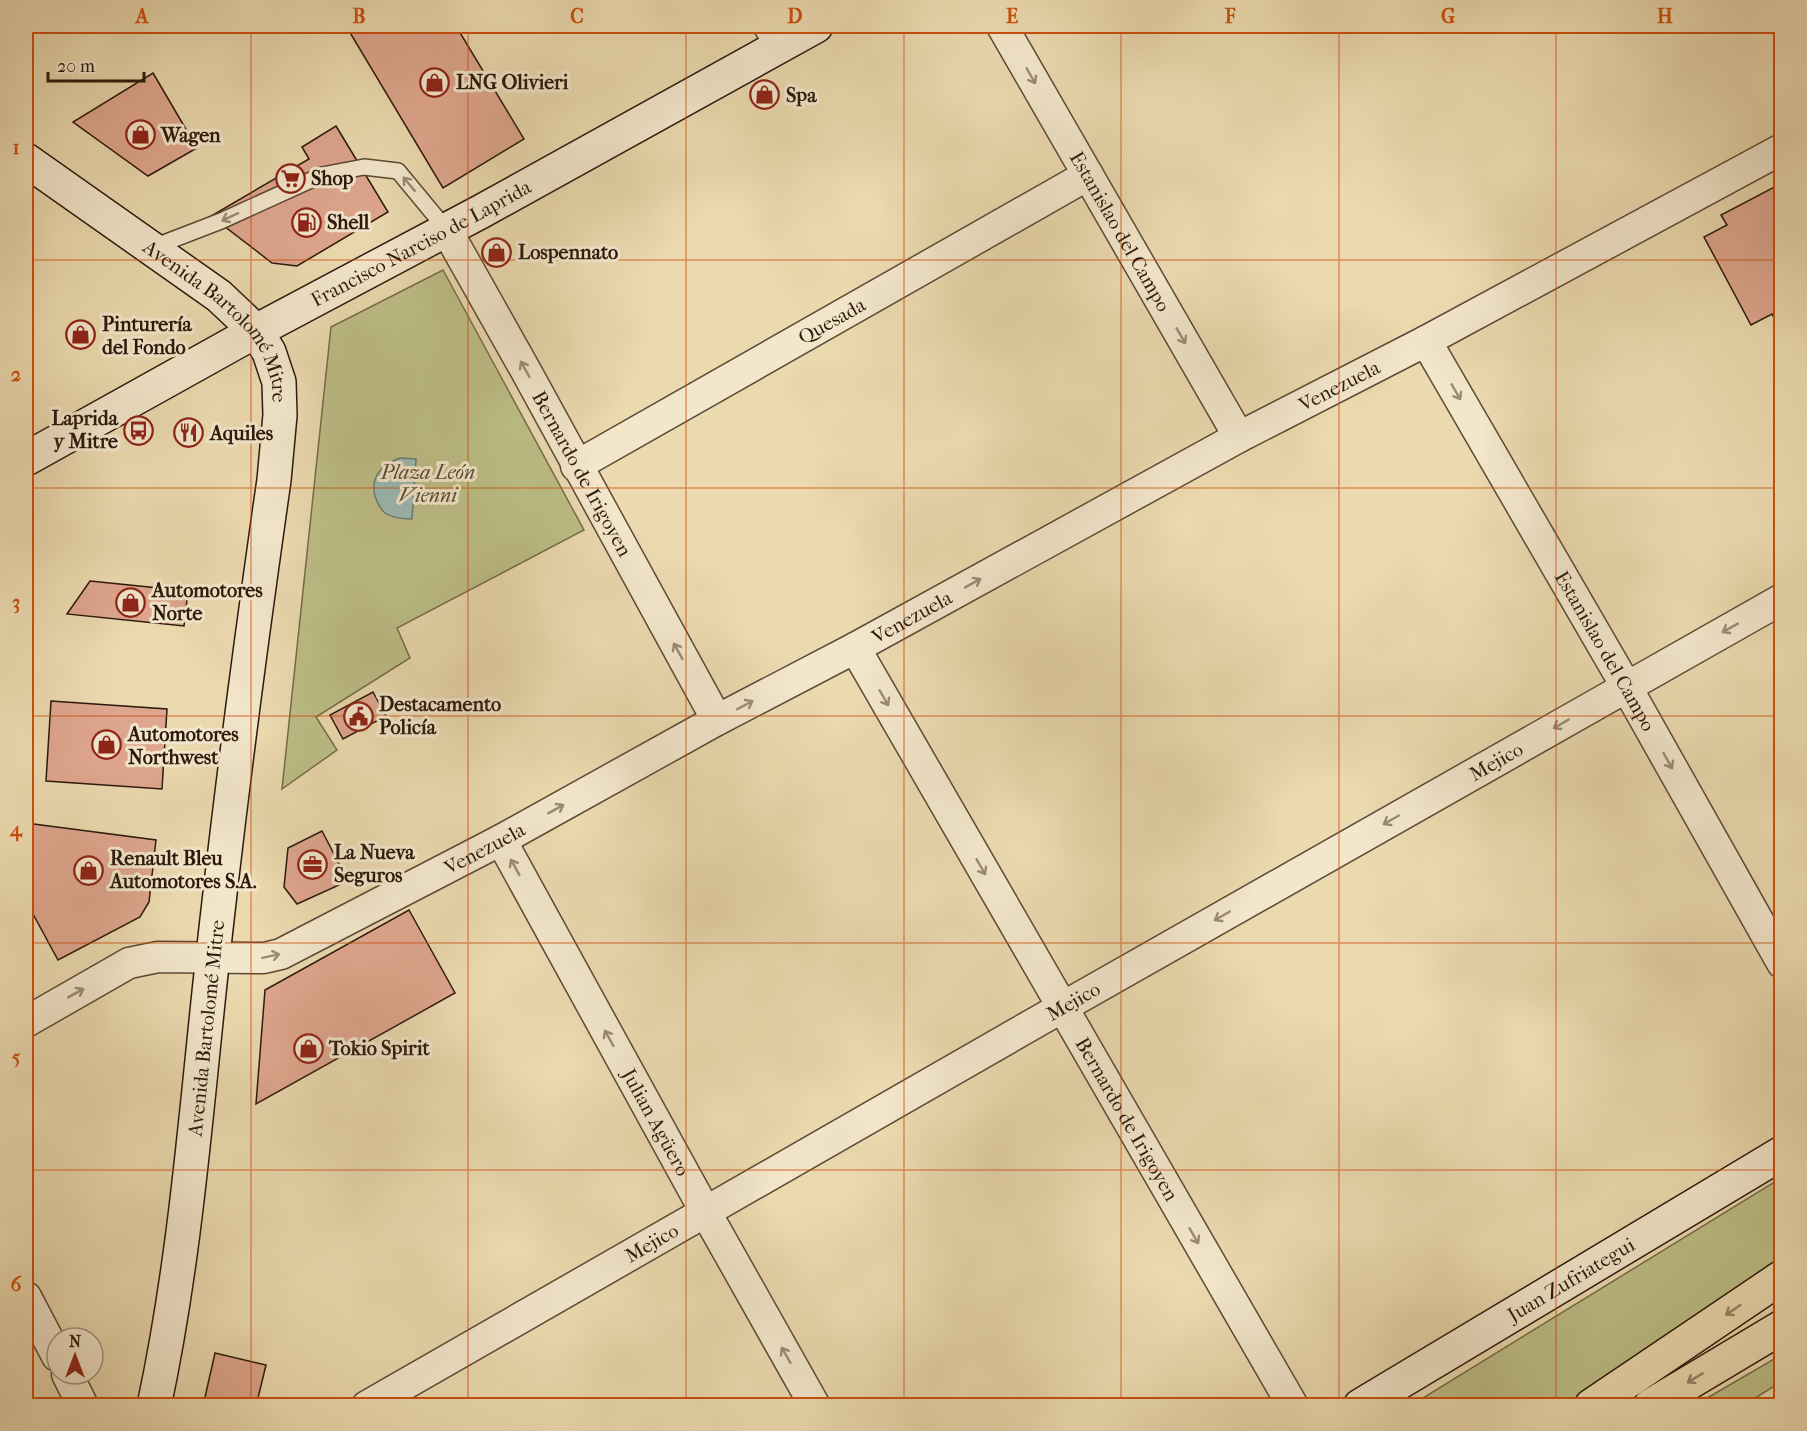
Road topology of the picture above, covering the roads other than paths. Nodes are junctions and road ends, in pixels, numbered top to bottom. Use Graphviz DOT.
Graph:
graph roads {
  1 [pos="816,26"];
  2 [pos="1002,26"];
  3 [pos="775,35"];
  4 [pos="1782,149"];
  5 [pos="26,160"];
  6 [pos="1088,175"];
  7 [pos="446,229"];
  8 [pos="151,248"];
  9 [pos="256,331"];
  10 [pos="1426,341"];
  11 [pos="1239,437"];
  12 [pos="26,459"];
  13 [pos="576,466"];
  14 [pos="1782,599"];
  15 [pos="855,648"];
  16 [pos="1626,686"];
  17 [pos="717,720"];
  18 [pos="501,840"];
  19 [pos="213,957"];
  20 [pos="1782,963"];
  21 [pos="1061,1008"];
  22 [pos="26,1022"];
  23 [pos="1782,1153"];
  24 [pos="705,1211"];
  25 [pos="1782,1277"];
  26 [pos="26,1296"];
  27 [pos="1782,1327"];
  28 [pos="45,1333"];
  29 [pos="72,1386"];
  30 [pos="83,1406"];
  31 [pos="154,1406"];
  32 [pos="366,1406"];
  33 [pos="815,1406"];
  34 [pos="1293,1406"];
  35 [pos="1360,1406"];
  36 [pos="1591,1406"];
  37 [pos="1650,1406"];
  1 -- 3 [label="main road, Francisco Narciso de Laprida"];
  2 -- 6 [label="street, Estanislao del Campo, one-way"];
  3 -- 7 [label="main road, Francisco Narciso de Laprida"];
  4 -- 10 [label="street, Venezuela"];
  5 -- 8 [label="main road, Avenida Bartolomé Mitre"];
  6 -- 11 [label="street, Estanislao del Campo, one-way"];
  6 -- 13 [label="street, Quesada"];
  7 -- 8 [label="lane, one-way"];
  7 -- 9 [label="main road, Francisco Narciso de Laprida"];
  13 -- 7 [label="street, Bernardo de Irigoyen, one-way"];
  8 -- 9 [label="main road, Avenida Bartolomé Mitre"];
  9 -- 12 [label="main road, Francisco Narciso de Laprida"];
  9 -- 19 [label="main road, Avenida Bartolomé Mitre"];
  10 -- 11 [label="street, Venezuela"];
  10 -- 16 [label="street, Estanislao del Campo, one-way"];
  15 -- 11 [label="street, Venezuela, one-way"];
  17 -- 13 [label="street, Bernardo de Irigoyen, one-way"];
  14 -- 16 [label="street, Mejico, one-way"];
  17 -- 15 [label="street, Venezuela, one-way"];
  15 -- 21 [label="street, Bernardo de Irigoyen, one-way"];
  16 -- 20 [label="street, Estanislao del Campo, one-way"];
  16 -- 21 [label="street, Mejico, one-way"];
  18 -- 17 [label="street, Venezuela, one-way"];
  19 -- 18 [label="street, Venezuela, one-way"];
  24 -- 18 [label="street, Julian Agüero, one-way"];
  22 -- 19 [label="street, Venezuela, one-way"];
  19 -- 31 [label="main road, Avenida Bartolomé Mitre"];
  21 -- 24 [label="street, Mejico"];
  21 -- 34 [label="street, Bernardo de Irigoyen, one-way"];
  23 -- 35 [label="main road, Juan Zufriategui"];
  24 -- 32 [label="street, Mejico"];
  33 -- 24 [label="street, Julian Agüero, one-way"];
  25 -- 36 [label="highway, one-way"];
  26 -- 28 [label="street"];
  27 -- 37 [label="highway, one-way"];
  29 -- 30 [label="street"];
}
